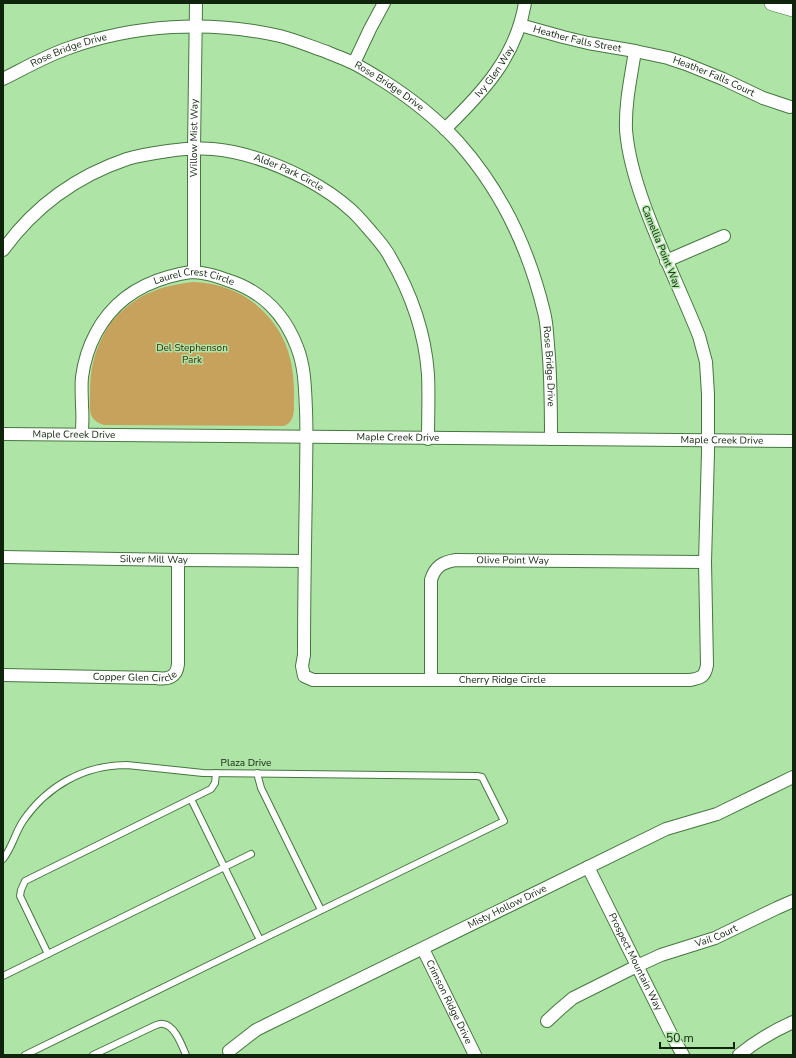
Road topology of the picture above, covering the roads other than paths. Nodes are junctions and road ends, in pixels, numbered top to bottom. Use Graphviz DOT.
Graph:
graph roads {
  1 [pos="196,3"];
  2 [pos="384,3"];
  3 [pos="525,3"];
  4 [pos="772,3"];
  5 [pos="793,9"];
  6 [pos="520,25"];
  7 [pos="196,26"];
  8 [pos="635,51"];
  9 [pos="354,63"];
  10 [pos="3,80"];
  11 [pos="790,108"];
  12 [pos="445,129"];
  13 [pos="194,149"];
  14 [pos="724,236"];
  15 [pos="3,250"];
  16 [pos="666,261"];
  17 [pos="194,272"];
  18 [pos="3,434"];
  19 [pos="82,434"];
  20 [pos="307,436"];
  21 [pos="428,439"];
  22 [pos="550,439"];
  23 [pos="708,440"];
  24 [pos="793,441"];
  25 [pos="3,557"];
  26 [pos="178,560"];
  27 [pos="304,561"];
  28 [pos="705,562"];
  29 [pos="3,675"];
  30 [pos="431,680"];
  31 [pos="216,773"];
  32 [pos="257,773"];
  33 [pos="793,777"];
  34 [pos="191,799"];
  35 [pos="251,854"];
  36 [pos="3,859"];
  37 [pos="588,867"];
  38 [pos="225,868"];
  39 [pos="793,901"];
  40 [pos="321,910"];
  41 [pos="260,940"];
  42 [pos="422,949"];
  43 [pos="48,954"];
  44 [pos="637,966"];
  45 [pos="3,976"];
  46 [pos="547,1021"];
  47 [pos="793,1022"];
  48 [pos="229,1051"];
  49 [pos="472,1054"];
  50 [pos="25,1055"];
  51 [pos="93,1055"];
  52 [pos="186,1055"];
  53 [pos="683,1055"];
  54 [pos="739,1055"];
  1 -- 7 [label="street, Willow Mist Way"];
  2 -- 9 [label="street"];
  3 -- 6 [label="street, Ivy Glen Way"];
  4 -- 5 [label="street"];
  6 -- 8 [label="street, Heather Falls Street"];
  6 -- 12 [label="street, Ivy Glen Way"];
  7 -- 9 [label="street, Rose Bridge Drive"];
  7 -- 10 [label="street, Rose Bridge Drive"];
  7 -- 13 [label="street, Willow Mist Way"];
  8 -- 11 [label="street, Heather Falls Court"];
  8 -- 16 [label="street, Camellia Point Way"];
  9 -- 12 [label="street, Rose Bridge Drive"];
  12 -- 22 [label="street, Rose Bridge Drive"];
  13 -- 15 [label="street, Alder Park Circle"];
  13 -- 17 [label="street, Willow Mist Way"];
  13 -- 21 [label="street, Alder Park Circle"];
  14 -- 16 [label="street"];
  16 -- 23 [label="street, Camellia Point Way"];
  17 -- 19 [label="street, Laurel Crest Circle"];
  17 -- 20 [label="street, Laurel Crest Circle"];
  18 -- 19 [label="street, Maple Creek Drive"];
  19 -- 20 [label="street, Maple Creek Drive"];
  20 -- 21 [label="street, Maple Creek Drive"];
  20 -- 27 [label="street, Cherry Ridge Circle"];
  21 -- 22 [label="street, Maple Creek Drive"];
  22 -- 23 [label="street, Maple Creek Drive"];
  23 -- 24 [label="street, Maple Creek Drive"];
  23 -- 28 [label="street, Cherry Ridge Circle"];
  25 -- 26 [label="street, Silver Mill Way"];
  26 -- 27 [label="street, Silver Mill Way"];
  26 -- 29 [label="street, Copper Glen Circle"];
  27 -- 30 [label="street, Cherry Ridge Circle"];
  28 -- 30 [label="street, Olive Point Way"];
  28 -- 30 [label="street, Cherry Ridge Circle"];
  31 -- 32 [label="lane, Plaza Drive"];
  31 -- 34 [label="lane"];
  31 -- 36 [label="lane, Plaza Drive"];
  32 -- 40 [label="lane"];
  32 -- 40 [label="lane, Plaza Drive"];
  33 -- 37 [label="street, Misty Hollow Drive"];
  34 -- 38 [label="lane"];
  34 -- 43 [label="lane"];
  35 -- 38 [label="lane"];
  37 -- 42 [label="street, Misty Hollow Drive"];
  37 -- 44 [label="street, Prospect Mountain Way"];
  38 -- 41 [label="lane"];
  38 -- 43 [label="lane"];
  39 -- 44 [label="street, Vail Court"];
  40 -- 41 [label="lane"];
  41 -- 50 [label="lane"];
  42 -- 48 [label="street, Misty Hollow Drive"];
  42 -- 49 [label="street, Crimson Ridge Drive"];
  43 -- 45 [label="lane"];
  44 -- 46 [label="street, Vail Court"];
  44 -- 53 [label="street, Prospect Mountain Way"];
  47 -- 54 [label="street"];
  51 -- 52 [label="lane"];
}
